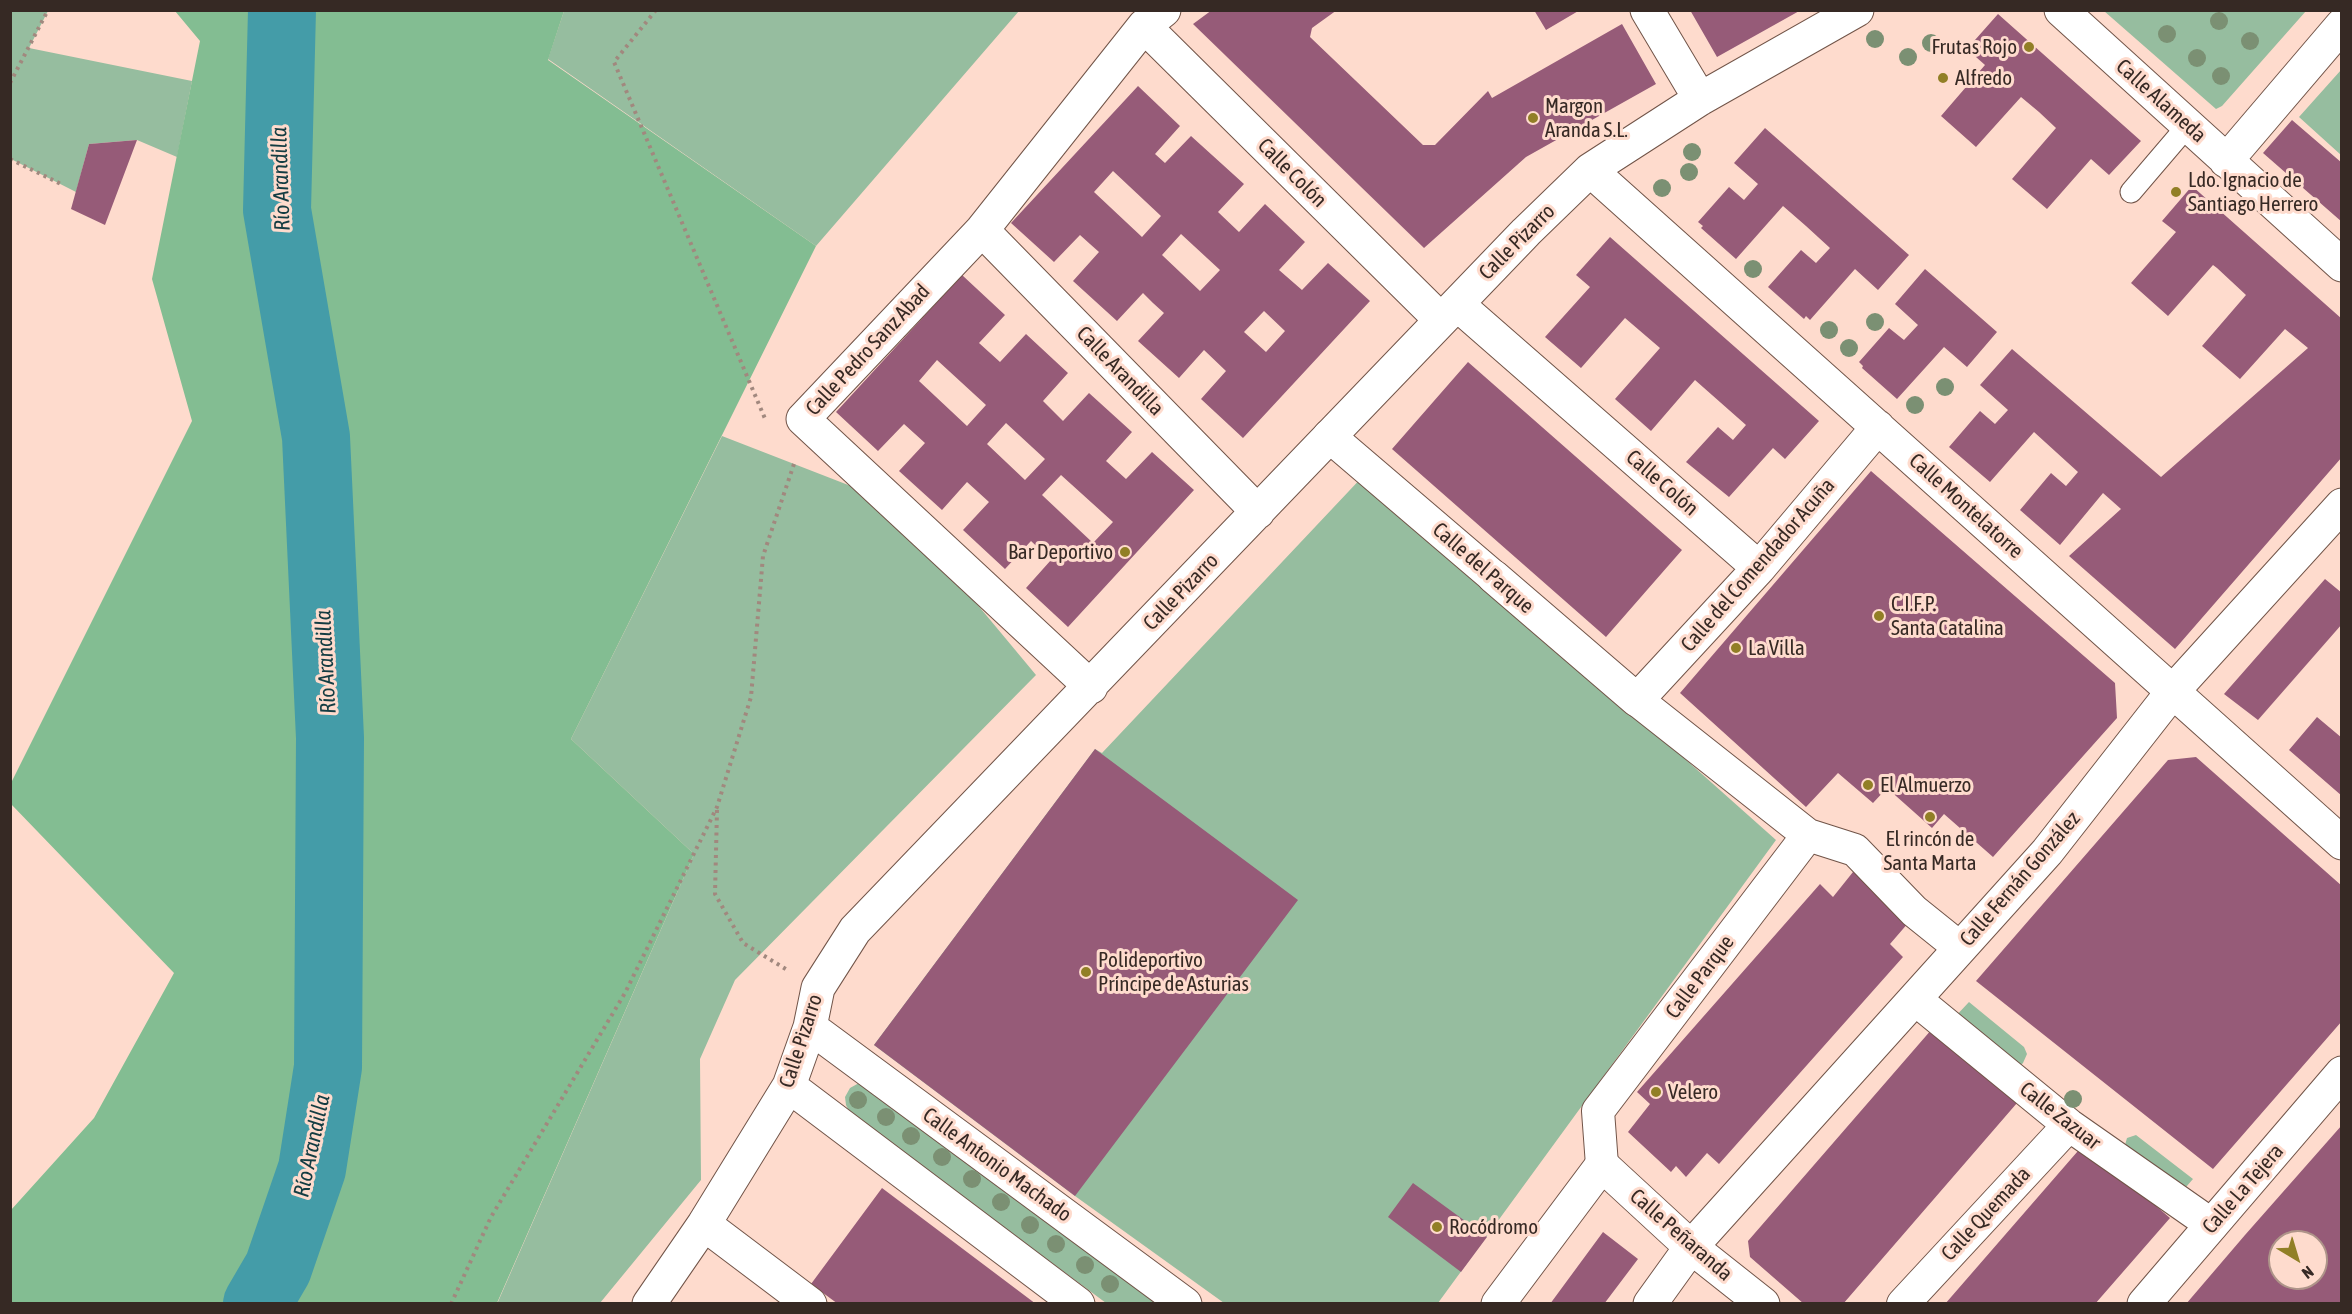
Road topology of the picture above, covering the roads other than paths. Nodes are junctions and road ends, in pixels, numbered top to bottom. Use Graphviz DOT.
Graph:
graph roads {
  1 [pos="1647,10"];
  2 [pos="1857,10"];
  3 [pos="2061,10"];
  4 [pos="1154,18"];
  5 [pos="2336,43"];
  6 [pos="1700,99"];
  7 [pos="2189,124"];
  8 [pos="2226,161"];
  9 [pos="1590,170"];
  10 [pos="2131,192"];
  11 [pos="982,230"];
  12 [pos="2342,265"];
  13 [pos="1449,312"];
  14 [pos="1878,428"];
  15 [pos="1329,436"];
  16 [pos="1258,512"];
  17 [pos="2335,525"];
  18 [pos="1759,568"];
  19 [pos="1494,577"];
  20 [pos="1091,687"];
  21 [pos="2173,691"];
  22 [pos="1637,700"];
  23 [pos="1808,835"];
  24 [pos="2342,843"];
  25 [pos="1960,948"];
  26 [pos="1914,999"];
  27 [pos="810,1027"];
  28 [pos="2342,1073"];
  29 [pos="789,1086"];
  30 [pos="2069,1125"];
  31 [pos="1602,1165"];
  32 [pos="704,1224"];
  33 [pos="2212,1225"];
  34 [pos="1691,1247"];
  35 [pos="649,1304"];
  36 [pos="810,1304"];
  37 [pos="1078,1304"];
  38 [pos="1185,1304"];
  39 [pos="1498,1304"];
  40 [pos="1650,1304"];
  41 [pos="1763,1304"];
  42 [pos="1903,1304"];
  43 [pos="2144,1304"];
  1 -- 6 [label="street"];
  2 -- 6 [label="street, Calle Pizarro"];
  3 -- 7 [label="street, Calle Alameda"];
  4 -- 11 [label="street, Calle Pedro Sanz Abad"];
  4 -- 13 [label="street, Calle Colón"];
  5 -- 8 [label="street"];
  6 -- 9 [label="street, Calle Pizarro"];
  7 -- 8 [label="street, Calle Alameda"];
  7 -- 10 [label="lane"];
  8 -- 12 [label="street, Calle Alameda"];
  9 -- 13 [label="street, Calle Pizarro"];
  9 -- 14 [label="street, Calle Montelatorre"];
  11 -- 16 [label="street, Calle Arandilla"];
  11 -- 20 [label="street, Calle Pedro Sanz Abad"];
  13 -- 15 [label="street, Calle Pizarro"];
  13 -- 18 [label="street, Calle Colón"];
  14 -- 18 [label="street, Calle del Comendador Acuña"];
  14 -- 21 [label="street, Calle Montelatorre"];
  15 -- 16 [label="street, Calle Pizarro"];
  15 -- 19 [label="street, Calle del Parque"];
  16 -- 20 [label="street, Calle Pizarro"];
  17 -- 21 [label="street, Calle Fernán González"];
  18 -- 22 [label="street, Calle del Comendador Acuña"];
  19 -- 22 [label="street, Calle del Parque"];
  20 -- 27 [label="street, Calle Pizarro"];
  21 -- 24 [label="street, Calle Montelatorre"];
  21 -- 25 [label="street, Calle Fernán González"];
  22 -- 23 [label="street"];
  23 -- 25 [label="street"];
  23 -- 31 [label="street, Calle Parque"];
  25 -- 26 [label="street, Calle Fernán González"];
  26 -- 30 [label="street, Calle Zazuar"];
  26 -- 34 [label="street, Calle Fernán González"];
  27 -- 29 [label="street, Calle Pizarro"];
  27 -- 38 [label="street, Calle Antonio Machado"];
  28 -- 33 [label="street, Calle La Tejera"];
  29 -- 32 [label="street, Calle Pizarro"];
  29 -- 37 [label="street"];
  30 -- 33 [label="street, Calle Zazuar"];
  30 -- 42 [label="street, Calle Quemada"];
  31 -- 34 [label="street, Calle Peñaranda"];
  31 -- 39 [label="street"];
  32 -- 35 [label="street, Calle Pizarro"];
  32 -- 36 [label="street"];
  33 -- 43 [label="street, Calle La Tejera"];
  34 -- 40 [label="street, Calle Fernán González"];
  34 -- 41 [label="street, Calle Peñaranda"];
}
